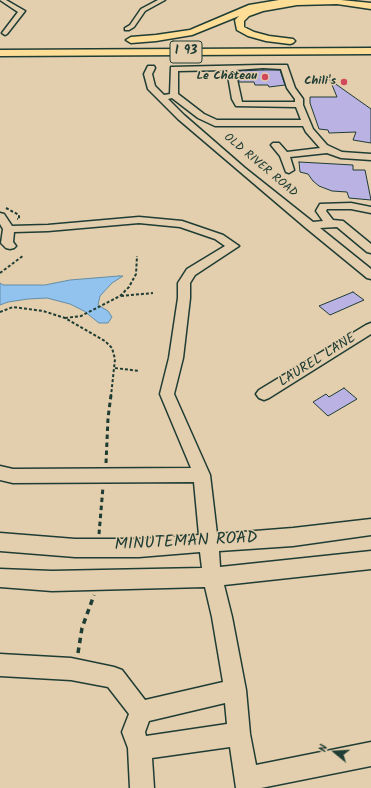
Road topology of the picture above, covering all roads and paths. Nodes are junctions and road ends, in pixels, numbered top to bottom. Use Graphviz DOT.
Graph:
graph roads {
  1 [pos="2,0"];
  2 [pos="162,0"];
  3 [pos="294,0"];
  4 [pos="344,2"];
  5 [pos="371,2"];
  6 [pos="371,6"];
  7 [pos="127,29"];
  8 [pos="5,33"];
  9 [pos="123,40"];
  10 [pos="28,43"];
  11 [pos="346,44"];
  12 [pos="371,44"];
  13 [pos="0,45"];
  14 [pos="371,52"];
  15 [pos="0,53"];
  16 [pos="150,68"];
  17 [pos="232,69"];
  18 [pos="174,95"];
  19 [pos="162,98"];
  20 [pos="284,105"];
  21 [pos="299,105"];
  22 [pos="289,123"];
  23 [pos="306,123"];
  24 [pos="276,145"];
  25 [pos="329,150"];
  26 [pos="285,155"];
  27 [pos="370,159"];
  28 [pos="289,170"];
  29 [pos="371,210"];
  30 [pos="0,216"];
  31 [pos="330,224"];
  32 [pos="310,226"];
  33 [pos="9,229"];
  34 [pos="10,246"];
  35 [pos="371,250"];
  36 [pos="24,255"];
  37 [pos="137,256"];
  38 [pos="0,273"];
  39 [pos="371,275"];
  40 [pos="153,293"];
  41 [pos="120,296"];
  42 [pos="0,312"];
  43 [pos="65,318"];
  44 [pos="371,328"];
  45 [pos="115,368"];
  46 [pos="139,372"];
  47 [pos="264,394"];
  48 [pos="0,473"];
  49 [pos="104,475"];
  50 [pos="202,475"];
  51 [pos="371,527"];
  52 [pos="0,542"];
  53 [pos="208,543"];
  54 [pos="98,548"];
  55 [pos="371,560"];
  56 [pos="212,577"];
  57 [pos="0,578"];
  58 [pos="96,581"];
  59 [pos="0,664"];
  60 [pos="75,670"];
  61 [pos="235,690"];
  62 [pos="141,712"];
  63 [pos="239,734"];
  64 [pos="140,748"];
  65 [pos="371,754"];
  66 [pos="247,783"];
  67 [pos="142,788"];
  1 -- 8 [label="street"];
  2 -- 7 [label="street"];
  3 -- 9 [label="highway"];
  4 -- 5 [label="highway"];
  4 -- 6 [label="highway"];
  4 -- 11 [label="highway"];
  10 -- 13 [label="highway"];
  11 -- 12 [label="highway, I 93"];
  11 -- 13 [label="highway, I 93"];
  14 -- 15 [label="highway, I 93"];
  16 -- 19 [label="street, OLD RIVER ROAD"];
  17 -- 18 [label="street"];
  17 -- 20 [label="street"];
  17 -- 21 [label="street"];
  18 -- 19 [label="street"];
  18 -- 22 [label="street"];
  19 -- 32 [label="street, OLD RIVER ROAD"];
  20 -- 21 [label="street"];
  20 -- 22 [label="street"];
  21 -- 23 [label="street"];
  22 -- 23 [label="street"];
  23 -- 25 [label="street"];
  24 -- 26 [label="street"];
  25 -- 26 [label="street"];
  25 -- 27 [label="street"];
  26 -- 28 [label="street"];
  29 -- 31 [label="street"];
  30 -- 33 [label="street"];
  31 -- 32 [label="street"];
  31 -- 35 [label="street"];
  32 -- 39 [label="street, OLD RIVER ROAD"];
  33 -- 34 [label="street"];
  33 -- 50 [label="street"];
  36 -- 38 [label="path"];
  37 -- 41 [label="path"];
  40 -- 41 [label="path"];
  41 -- 43 [label="path"];
  42 -- 43 [label="path"];
  43 -- 45 [label="path"];
  44 -- 47 [label="street, LAUREL LANE"];
  45 -- 46 [label="path"];
  45 -- 49 [label="path"];
  48 -- 49 [label="street"];
  49 -- 50 [label="street"];
  49 -- 54 [label="path"];
  50 -- 53 [label="street"];
  51 -- 53 [label="street, MINUTEMAN ROAD"];
  52 -- 54 [label="street, MINUTEMAN ROAD"];
  53 -- 54 [label="street, MINUTEMAN ROAD"];
  53 -- 56 [label="street"];
  55 -- 56 [label="street"];
  56 -- 58 [label="street"];
  56 -- 61 [label="street"];
  57 -- 58 [label="street"];
  58 -- 60 [label="path"];
  59 -- 60 [label="street"];
  60 -- 62 [label="street"];
  61 -- 62 [label="street"];
  61 -- 63 [label="street"];
  62 -- 64 [label="street"];
  63 -- 64 [label="street"];
  63 -- 66 [label="street"];
  64 -- 67 [label="street"];
  65 -- 66 [label="street"];
}
